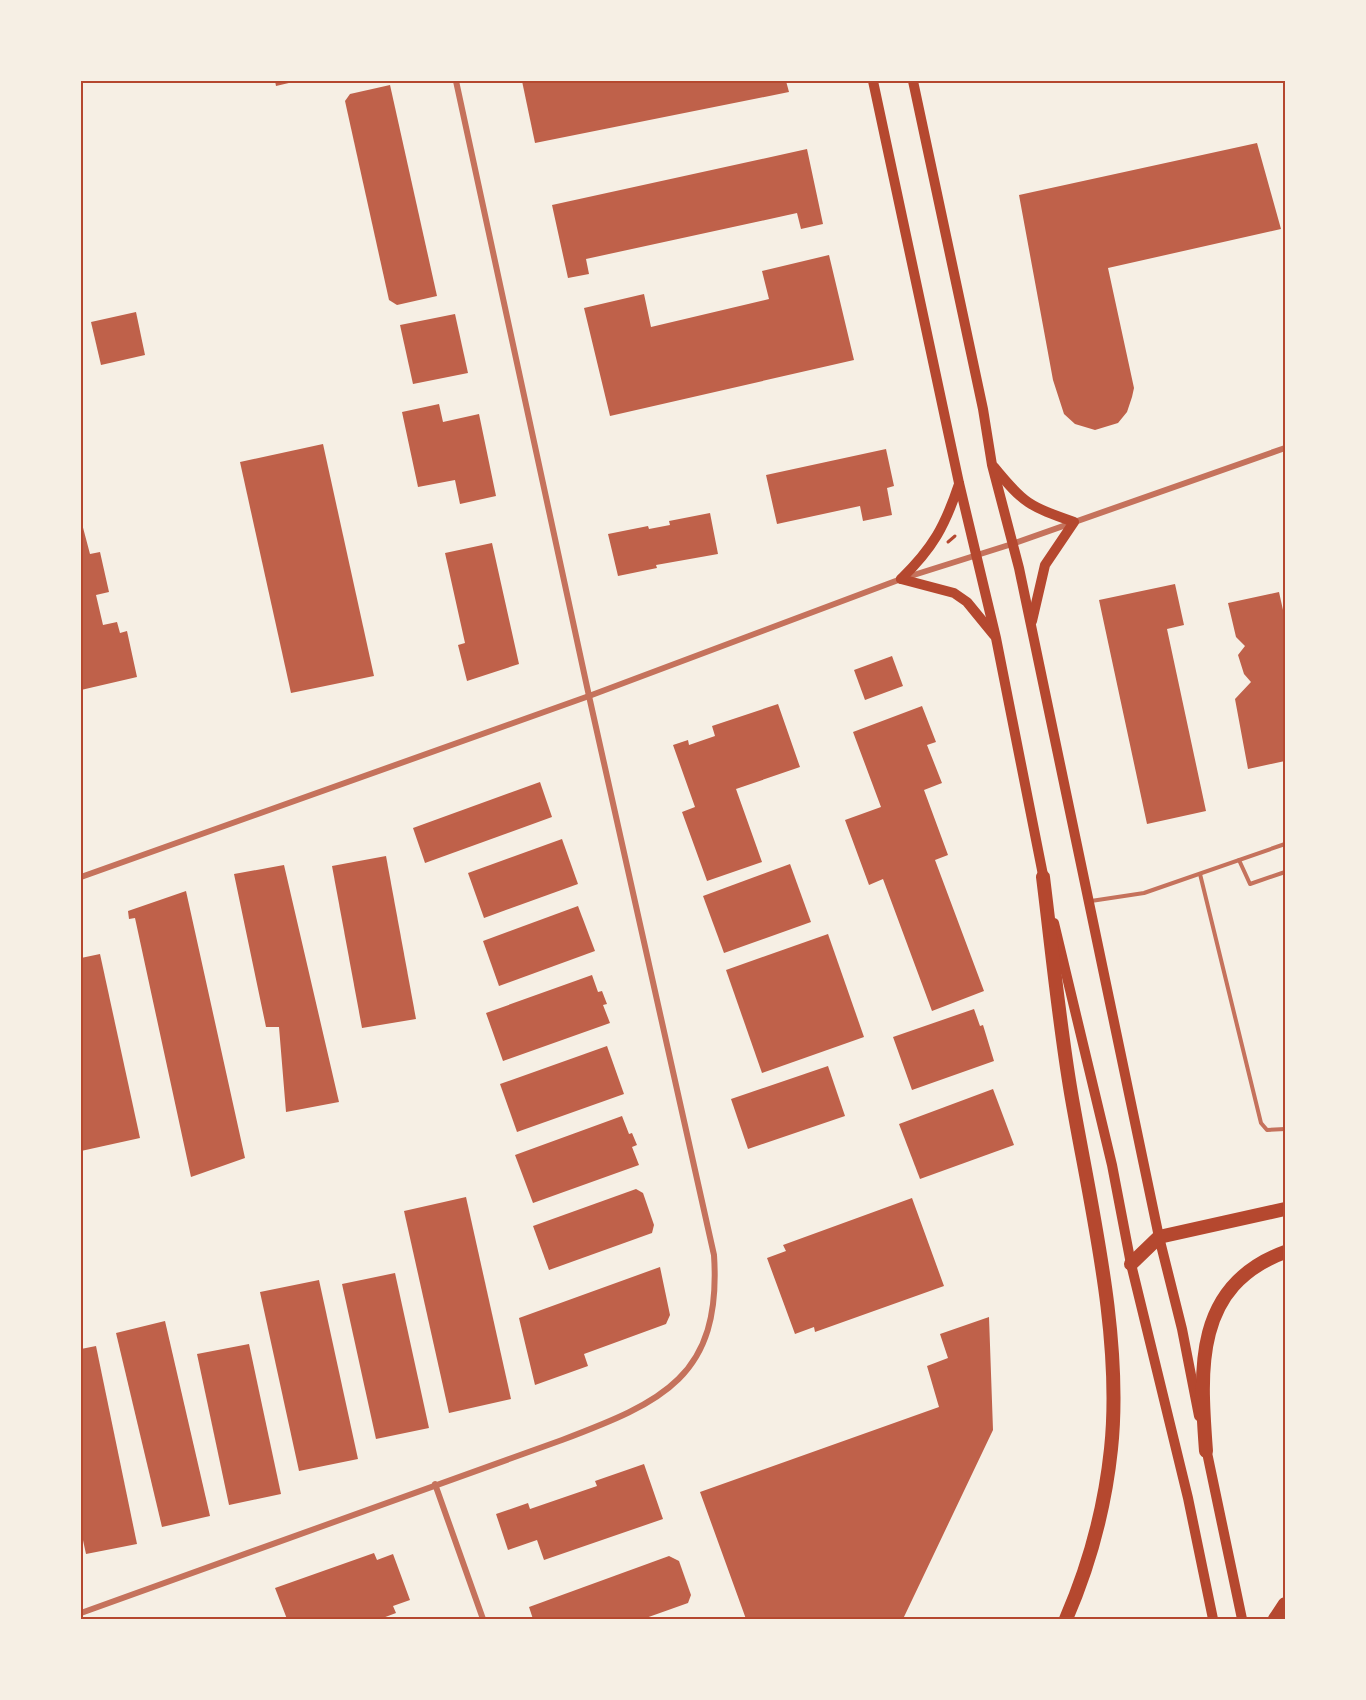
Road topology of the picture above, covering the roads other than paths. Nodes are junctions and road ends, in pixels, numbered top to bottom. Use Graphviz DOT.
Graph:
graph roads {
  1 [pos="456,81"];
  2 [pos="873,81"];
  3 [pos="913,81"];
  4 [pos="1285,448"];
  5 [pos="992,465"];
  6 [pos="959,483"];
  7 [pos="1074,522"];
  8 [pos="1012,544"];
  9 [pos="976,556"];
  10 [pos="901,579"];
  11 [pos="1031,628"];
  12 [pos="996,638"];
  13 [pos="589,696"];
  14 [pos="1285,844"];
  15 [pos="1239,860"];
  16 [pos="1285,872"];
  17 [pos="1200,874"];
  18 [pos="81,877"];
  19 [pos="1043,877"];
  20 [pos="1090,901"];
  21 [pos="1285,1129"];
  22 [pos="1285,1209"];
  23 [pos="1159,1237"];
  24 [pos="1285,1252"];
  25 [pos="1131,1264"];
  26 [pos="1206,1451"];
  27 [pos="435,1484"];
  28 [pos="1285,1604"];
  29 [pos="81,1613"];
  30 [pos="483,1619"];
  31 [pos="1066,1619"];
  32 [pos="1213,1619"];
  33 [pos="1242,1619"];
  34 [pos="1275,1619"];
  1 -- 13 [label="street"];
  2 -- 6 [label="main road"];
  3 -- 5 [label="main road"];
  4 -- 7 [label="street"];
  5 -- 7 [label="main road"];
  5 -- 8 [label="main road"];
  6 -- 9 [label="main road"];
  6 -- 10 [label="main road"];
  7 -- 8 [label="street"];
  7 -- 11 [label="main road"];
  8 -- 9 [label="street"];
  8 -- 11 [label="main road"];
  9 -- 10 [label="street"];
  9 -- 12 [label="main road"];
  10 -- 12 [label="main road"];
  10 -- 13 [label="street"];
  11 -- 20 [label="main road"];
  12 -- 19 [label="main road"];
  13 -- 18 [label="street"];
  13 -- 27 [label="street"];
  14 -- 15 [label="lane"];
  15 -- 16 [label="lane"];
  15 -- 17 [label="lane"];
  17 -- 20 [label="lane"];
  17 -- 21 [label="lane"];
  19 -- 25 [label="main road"];
  19 -- 31 [label="highway"];
  20 -- 23 [label="main road"];
  22 -- 23 [label="highway"];
  23 -- 25 [label="highway"];
  23 -- 26 [label="main road"];
  24 -- 26 [label="highway"];
  25 -- 32 [label="main road"];
  26 -- 33 [label="main road"];
  27 -- 29 [label="street"];
  27 -- 30 [label="street"];
  28 -- 34 [label="highway"];
}
